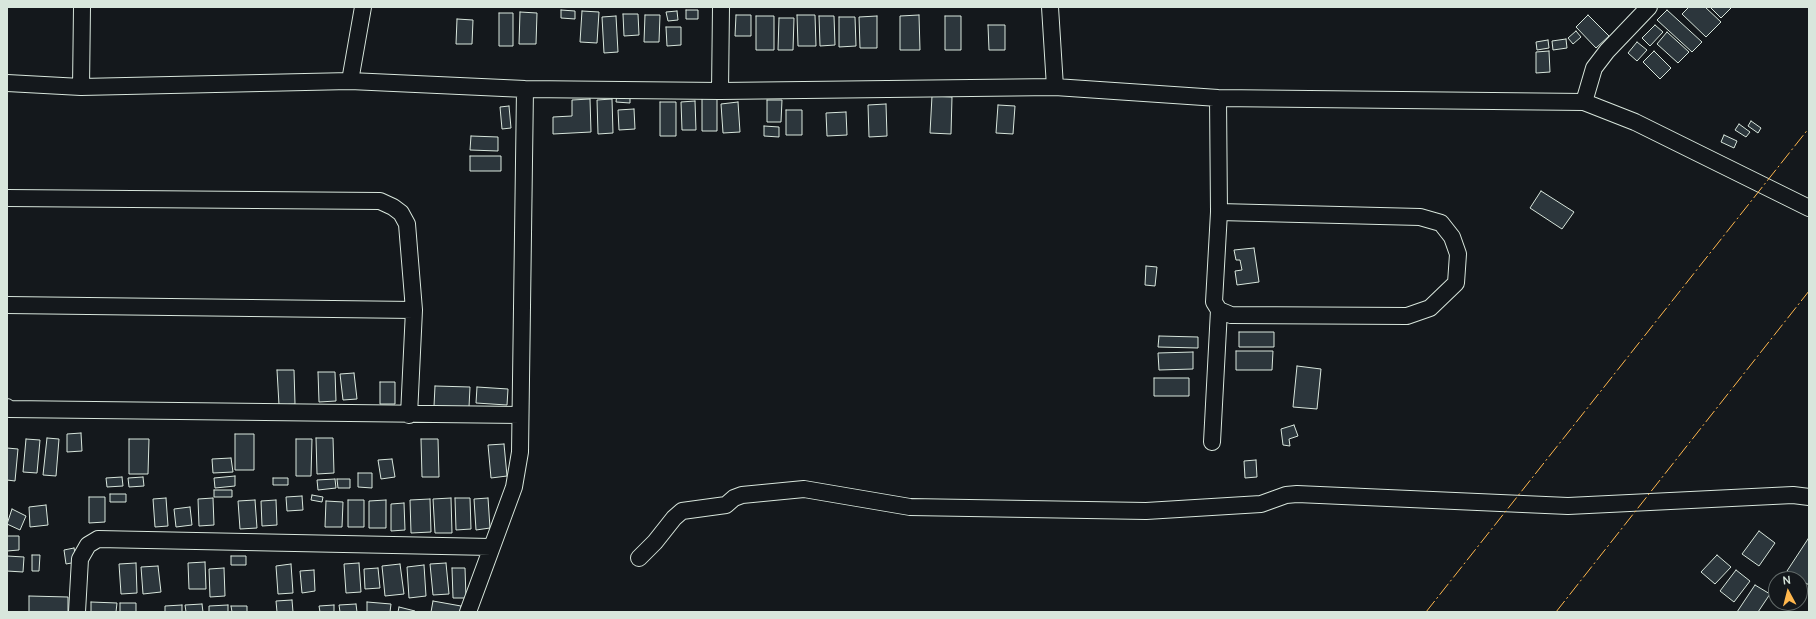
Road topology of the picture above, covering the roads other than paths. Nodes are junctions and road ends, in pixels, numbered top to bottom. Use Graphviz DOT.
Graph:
graph roads {
  1 [pos="82,7"];
  2 [pos="363,7"];
  3 [pos="721,7"];
  4 [pos="1050,7"];
  5 [pos="1649,7"];
  6 [pos="350,81"];
  7 [pos="7,83"];
  8 [pos="81,87"];
  9 [pos="1055,87"];
  10 [pos="525,89"];
  11 [pos="720,91"];
  12 [pos="1218,98"];
  13 [pos="1584,102"];
  14 [pos="7,198"];
  15 [pos="1809,208"];
  16 [pos="1219,212"];
  17 [pos="7,305"];
  18 [pos="414,310"];
  19 [pos="1219,310"];
  20 [pos="7,407"];
  21 [pos="409,415"];
  22 [pos="520,415"];
  23 [pos="1212,442"];
  24 [pos="1809,497"];
  25 [pos="491,547"];
  26 [pos="639,558"];
  27 [pos="77,612"];
  28 [pos="468,612"];
  1 -- 8 [label="street"];
  2 -- 6 [label="street"];
  3 -- 11 [label="street"];
  4 -- 9 [label="street"];
  5 -- 13 [label="street"];
  6 -- 8 [label="street"];
  6 -- 10 [label="street"];
  7 -- 8 [label="street"];
  9 -- 11 [label="street"];
  9 -- 12 [label="street"];
  10 -- 11 [label="street"];
  10 -- 22 [label="street"];
  12 -- 13 [label="street"];
  12 -- 16 [label="street"];
  13 -- 15 [label="street"];
  14 -- 18 [label="street"];
  16 -- 19 [label="street"];
  16 -- 19 [label="street"];
  17 -- 18 [label="street"];
  18 -- 21 [label="street"];
  19 -- 23 [label="street"];
  20 -- 21 [label="street"];
  21 -- 22 [label="street"];
  22 -- 25 [label="street"];
  24 -- 26 [label="street"];
  25 -- 27 [label="street"];
  25 -- 28 [label="street"];
}
